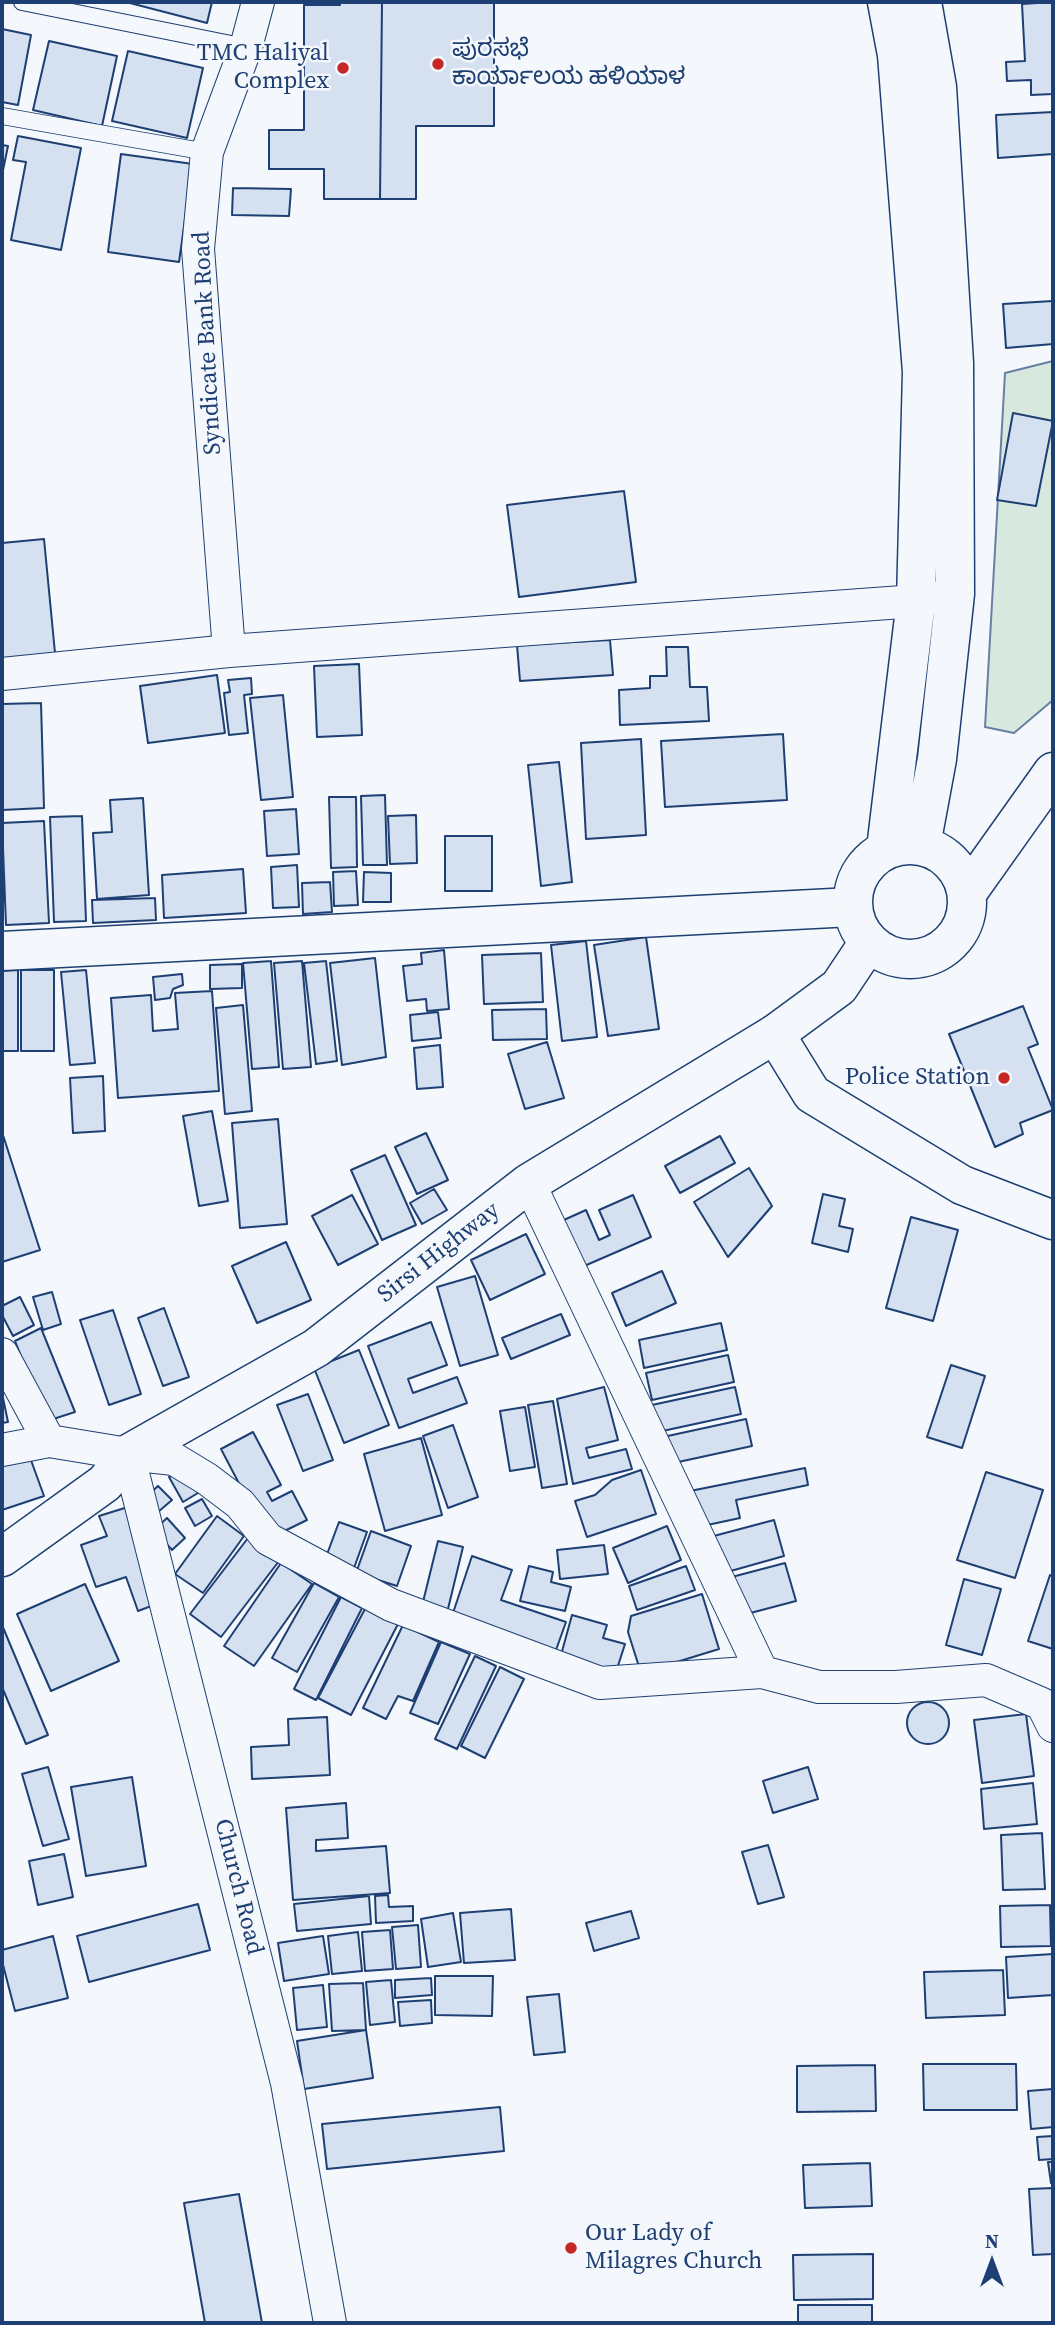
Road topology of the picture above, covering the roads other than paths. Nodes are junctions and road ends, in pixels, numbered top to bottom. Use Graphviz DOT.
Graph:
graph roads {
  1 [pos="22,2"];
  2 [pos="258,2"];
  3 [pos="887,2"];
  4 [pos="922,2"];
  5 [pos="246,47"];
  6 [pos="2,116"];
  7 [pos="207,152"];
  8 [pos="955,594"];
  9 [pos="916,601"];
  10 [pos="229,651"];
  11 [pos="2,674"];
  12 [pos="1053,772"];
  13 [pos="903,847"];
  14 [pos="967,893"];
  15 [pos="852,907"];
  16 [pos="869,942"];
  17 [pos="2,950"];
  18 [pos="775,1034"];
  19 [pos="528,1183"];
  20 [pos="1053,1220"];
  21 [pos="2,1354"];
  22 [pos="49,1441"];
  23 [pos="2,1450"];
  24 [pos="128,1454"];
  25 [pos="2,1557"];
  26 [pos="762,1672"];
  27 [pos="1053,1726"];
  28 [pos="330,2323"];
  1 -- 5 [label="lane"];
  2 -- 5 [label="street, Syndicate Bank Road"];
  3 -- 9 [label="main road"];
  4 -- 8 [label="main road"];
  5 -- 7 [label="street, Syndicate Bank Road"];
  6 -- 7 [label="lane"];
  7 -- 10 [label="street, Syndicate Bank Road"];
  8 -- 9 [label="street"];
  8 -- 13 [label="main road"];
  9 -- 10 [label="street"];
  9 -- 13 [label="main road"];
  10 -- 11 [label="street"];
  12 -- 14 [label="main road"];
  13 -- 14 [label="main road"];
  13 -- 15 [label="main road"];
  14 -- 16 [label="main road"];
  15 -- 16 [label="main road"];
  15 -- 17 [label="main road"];
  16 -- 18 [label="main road, Sirsi Highway"];
  18 -- 19 [label="main road, Sirsi Highway"];
  18 -- 20 [label="main road"];
  19 -- 24 [label="main road, Sirsi Highway"];
  19 -- 26 [label="street"];
  21 -- 22 [label="street"];
  22 -- 23 [label="street"];
  22 -- 24 [label="street"];
  24 -- 25 [label="main road, Sirsi Highway"];
  24 -- 26 [label="street"];
  24 -- 28 [label="street, Church Road"];
  26 -- 27 [label="street"];
}
